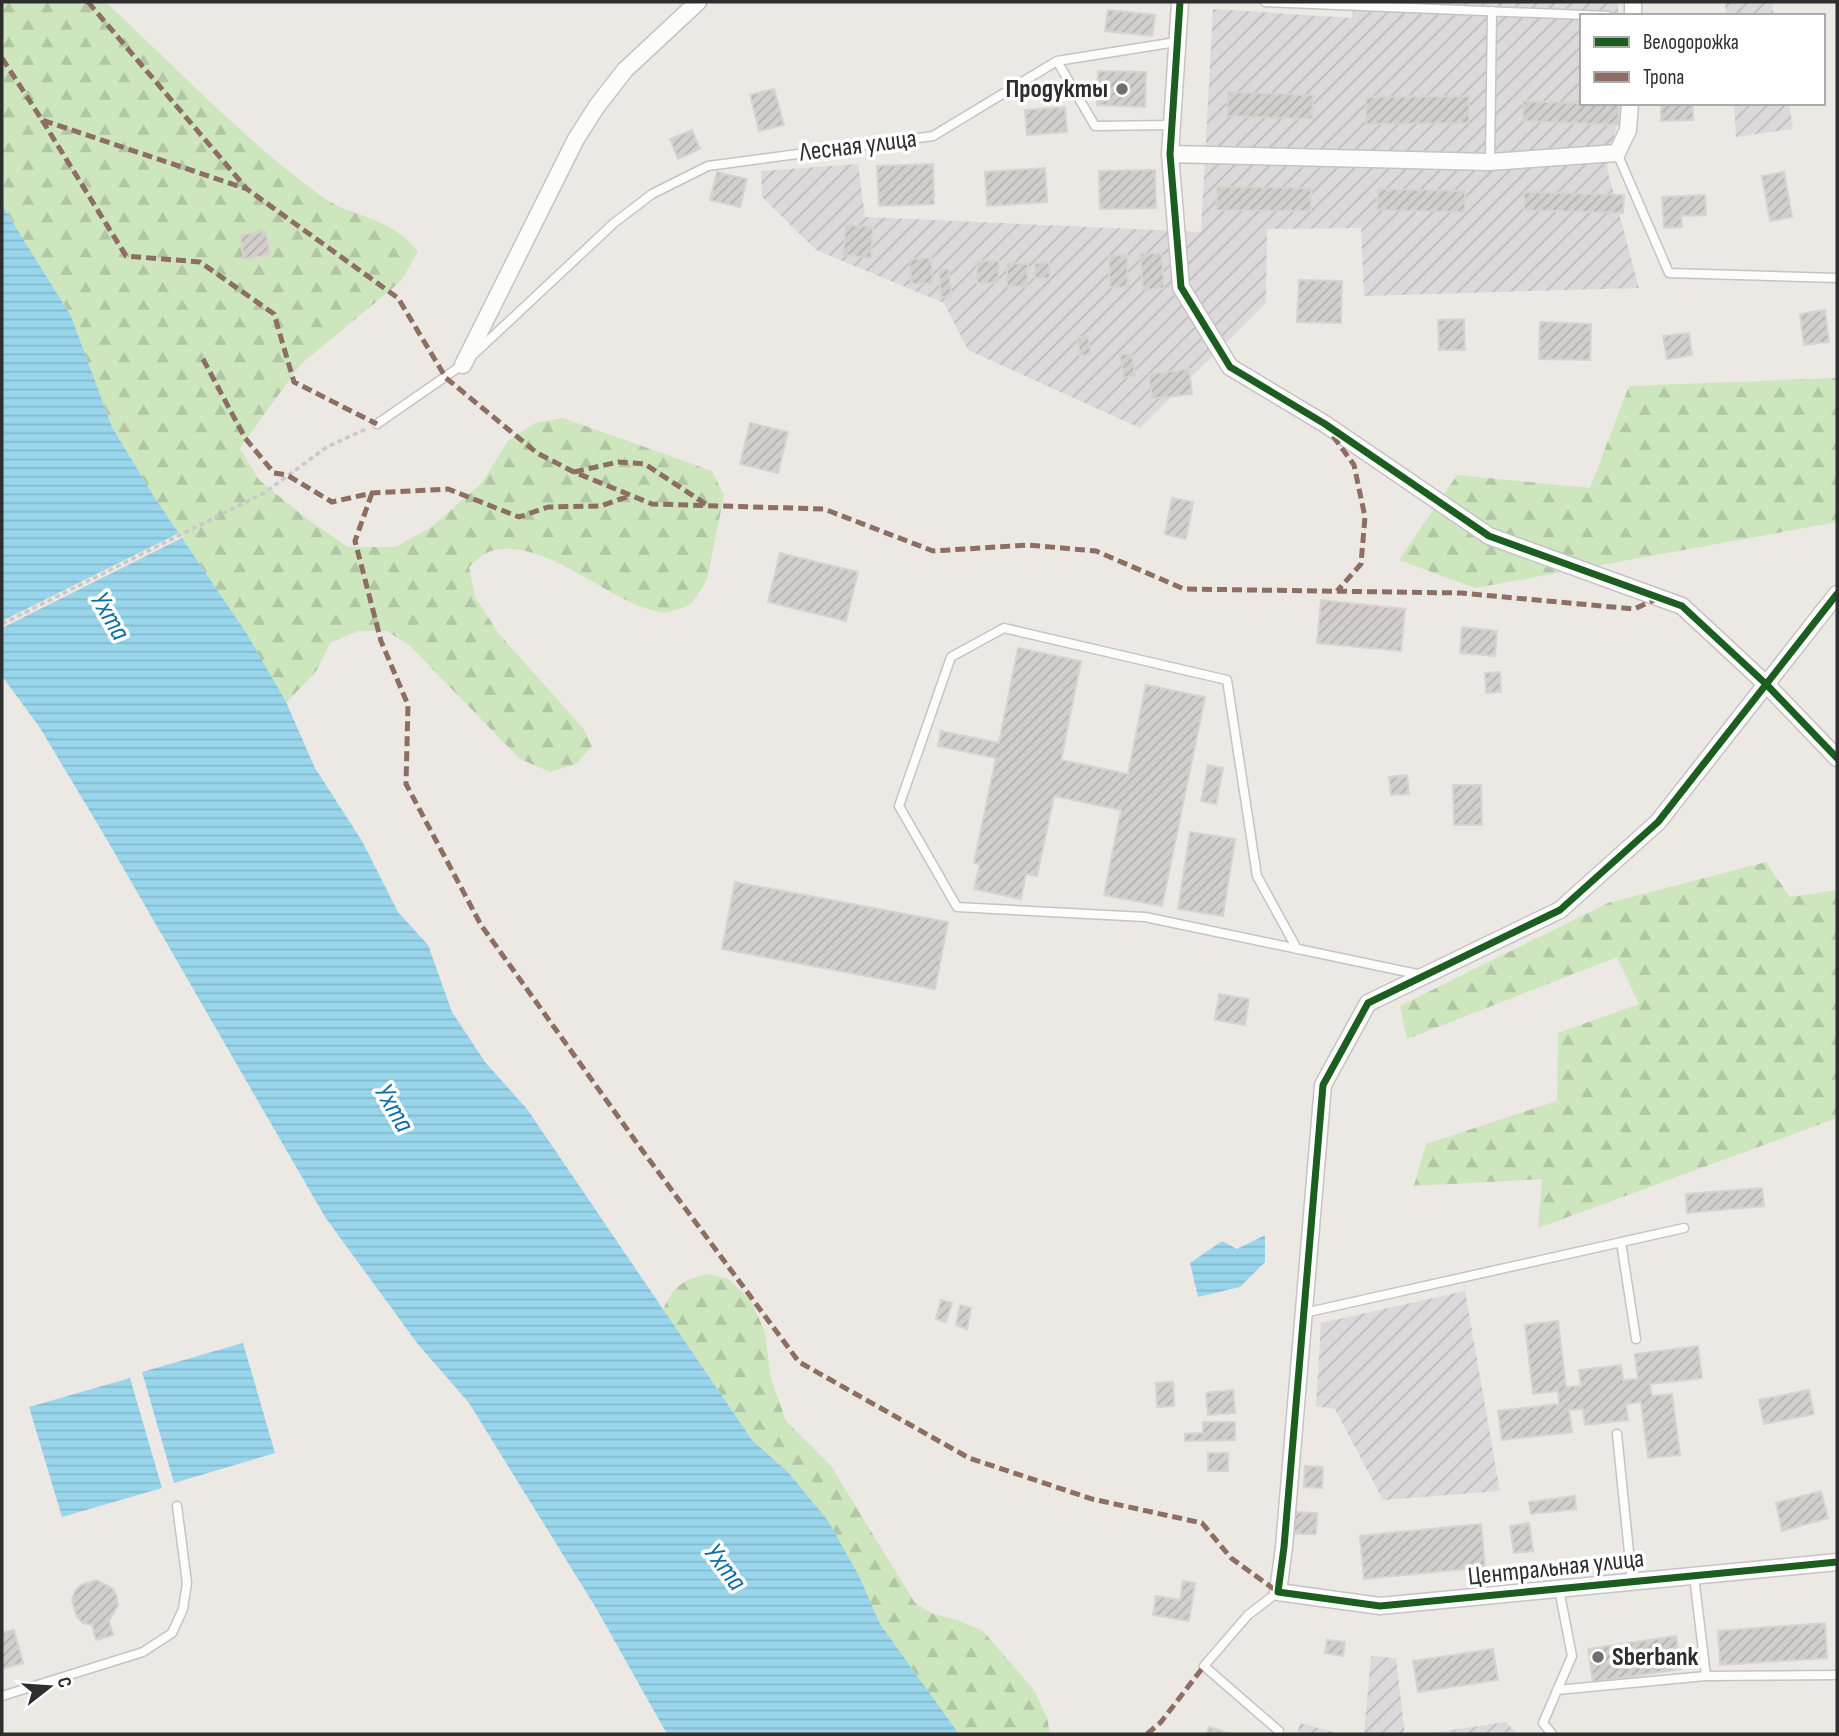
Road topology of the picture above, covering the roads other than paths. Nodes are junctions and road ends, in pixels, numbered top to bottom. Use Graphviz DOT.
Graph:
graph roads {
  1 [pos="698,2"];
  2 [pos="1181,2"];
  3 [pos="1265,2"];
  4 [pos="1492,11"];
  5 [pos="1580,15"];
  6 [pos="1177,42"];
  7 [pos="1056,61"];
  8 [pos="1630,105"];
  9 [pos="1172,125"];
  10 [pos="1617,153"];
  11 [pos="1170,154"];
  12 [pos="1490,162"];
  13 [pos="1837,278"];
  14 [pos="463,365"];
  15 [pos="377,424"];
  16 [pos="1837,594"];
  17 [pos="1766,684"];
  18 [pos="1837,758"];
  19 [pos="1297,949"];
  20 [pos="1425,975"];
  21 [pos="1684,1228"];
  22 [pos="1621,1242"];
  23 [pos="1304,1312"];
  24 [pos="1636,1339"];
  25 [pos="1617,1434"];
  26 [pos="177,1506"];
  27 [pos="1837,1562"];
  28 [pos="1694,1576"];
  29 [pos="1632,1582"];
  30 [pos="1559,1589"];
  31 [pos="1278,1592"];
  32 [pos="1837,1675"];
  33 [pos="1706,1676"];
  34 [pos="1557,1690"];
  35 [pos="2,1696"];
  36 [pos="1279,1731"];
  37 [pos="1552,1734"];
  1 -- 14 [label="street"];
  2 -- 6 [label="street"];
  3 -- 4 [label="lane"];
  4 -- 5 [label="lane"];
  4 -- 12 [label="lane"];
  6 -- 7 [label="lane, Лесная улица"];
  6 -- 9 [label="street"];
  7 -- 9 [label="lane"];
  7 -- 14 [label="lane, Лесная улица"];
  8 -- 10 [label="street"];
  9 -- 11 [label="street"];
  10 -- 12 [label="street"];
  10 -- 13 [label="lane"];
  11 -- 12 [label="street"];
  11 -- 17 [label="street"];
  14 -- 15 [label="lane, Лесная улица"];
  16 -- 17 [label="street"];
  17 -- 18 [label="street"];
  17 -- 20 [label="street"];
  19 -- 19 [label="lane"];
  19 -- 20 [label="lane"];
  20 -- 23 [label="street"];
  21 -- 22 [label="lane"];
  22 -- 23 [label="lane"];
  22 -- 24 [label="lane"];
  23 -- 31 [label="street"];
  25 -- 29 [label="lane"];
  26 -- 35 [label="lane"];
  27 -- 28 [label="street, Центральная улица"];
  28 -- 29 [label="street, Центральная улица"];
  28 -- 33 [label="lane"];
  29 -- 30 [label="street, Центральная улица"];
  30 -- 31 [label="street, Центральная улица"];
  30 -- 34 [label="lane"];
  31 -- 36 [label="lane"];
  32 -- 33 [label="lane"];
  33 -- 34 [label="lane"];
  34 -- 37 [label="lane"];
}
